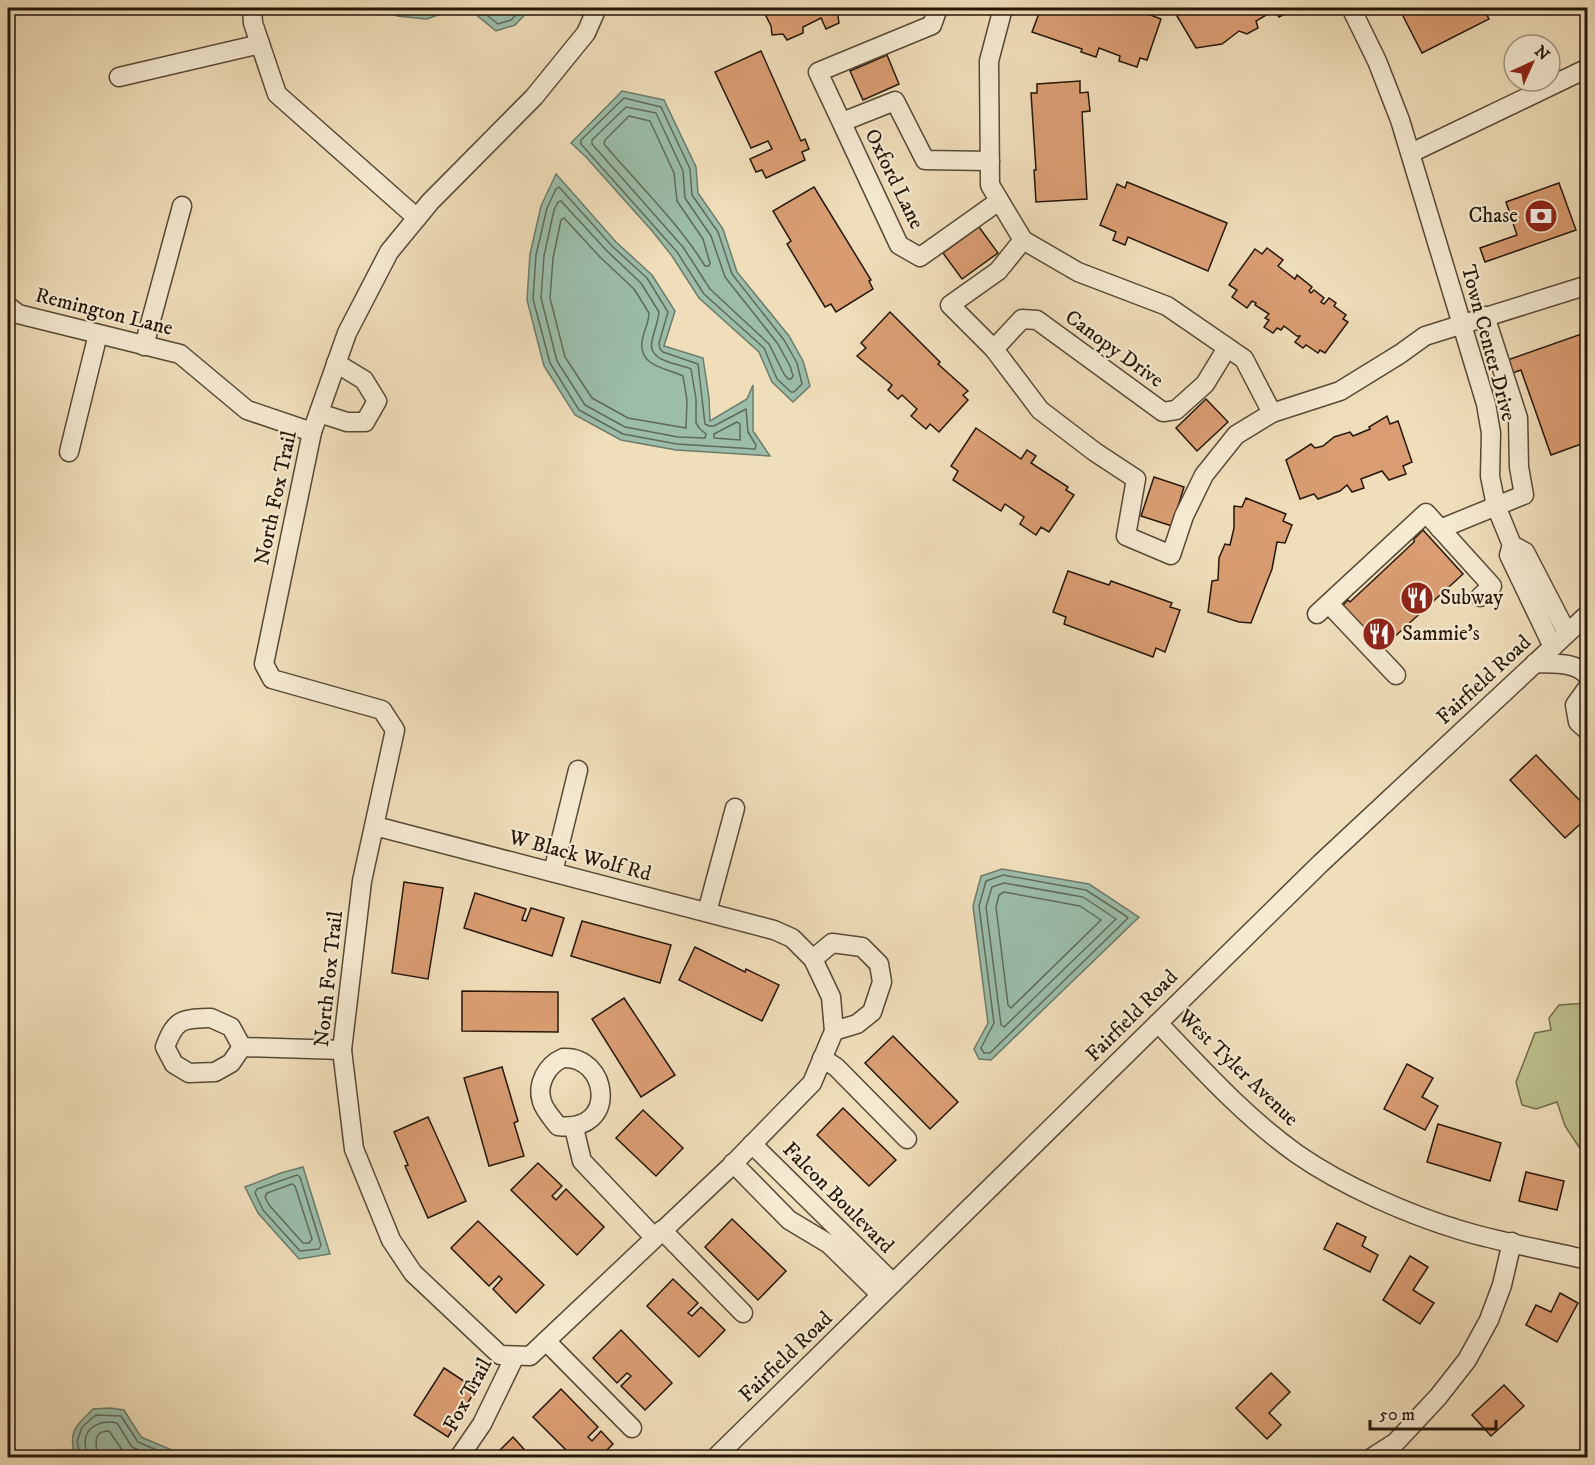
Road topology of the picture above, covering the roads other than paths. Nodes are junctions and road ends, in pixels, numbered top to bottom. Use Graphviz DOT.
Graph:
graph roads {
  1 [pos="252,8"];
  2 [pos="597,8"];
  3 [pos="938,8"];
  4 [pos="1003,8"];
  5 [pos="1351,8"];
  6 [pos="260,44"];
  7 [pos="1587,68"];
  8 [pos="119,77"];
  9 [pos="842,122"];
  10 [pos="1411,153"];
  11 [pos="990,161"];
  12 [pos="999,201"];
  13 [pos="182,206"];
  14 [pos="417,218"];
  15 [pos="1023,240"];
  16 [pos="1587,285"];
  17 [pos="8,306"];
  18 [pos="1485,316"];
  19 [pos="1461,323"];
  20 [pos="98,334"];
  21 [pos="144,346"];
  22 [pos="1227,348"];
  23 [pos="994,349"];
  24 [pos="336,363"];
  25 [pos="319,413"];
  26 [pos="1272,413"];
  27 [pos="312,432"];
  28 [pos="69,452"];
  29 [pos="1496,506"];
  30 [pos="1440,529"];
  31 [pos="1512,545"];
  32 [pos="1480,597"];
  33 [pos="1587,614"];
  34 [pos="1568,633"];
  35 [pos="1552,647"];
  36 [pos="1535,663"];
  37 [pos="1396,675"];
  38 [pos="1587,676"];
  39 [pos="1587,687"];
  40 [pos="1587,731"];
  41 [pos="578,770"];
  42 [pos="735,808"];
  43 [pos="375,826"];
  44 [pos="553,872"];
  45 [pos="707,912"];
  46 [pos="813,959"];
  47 [pos="1158,1023"];
  48 [pos="834,1031"];
  49 [pos="242,1047"];
  50 [pos="342,1050"];
  51 [pos="822,1058"];
  52 [pos="574,1128"];
  53 [pos="756,1139"];
  54 [pos="907,1139"];
  55 [pos="733,1163"];
  56 [pos="658,1233"];
  57 [pos="1512,1242"];
  58 [pos="1587,1260"];
  59 [pos="887,1289"];
  60 [pos="743,1313"];
  61 [pos="546,1341"];
  62 [pos="515,1356"];
  63 [pos="632,1428"];
  64 [pos="460,1456"];
  65 [pos="715,1458"];
  66 [pos="1371,1458"];
  1 -- 6 [label="street"];
  2 -- 14 [label="street, North Fox Trail"];
  3 -- 9 [label="street, Oxford Lane"];
  4 -- 11 [label="street"];
  5 -- 10 [label="street, Town Center Drive"];
  6 -- 8 [label="street"];
  6 -- 14 [label="street"];
  7 -- 10 [label="street"];
  9 -- 11 [label="street, Oxford Lane"];
  9 -- 12 [label="street, Oxford Lane"];
  10 -- 19 [label="street, Town Center Drive"];
  11 -- 12 [label="street"];
  12 -- 15 [label="street"];
  13 -- 21 [label="street"];
  14 -- 24 [label="street, North Fox Trail"];
  15 -- 22 [label="street"];
  15 -- 23 [label="street"];
  16 -- 18 [label="street"];
  17 -- 20 [label="street, Remington Lane"];
  18 -- 19 [label="street"];
  18 -- 29 [label="street"];
  19 -- 26 [label="street"];
  19 -- 29 [label="street, Town Center Drive"];
  20 -- 21 [label="street, Remington Lane"];
  20 -- 28 [label="street"];
  21 -- 27 [label="street, Remington Lane"];
  22 -- 23 [label="street, Canopy Drive"];
  22 -- 26 [label="street"];
  23 -- 26 [label="street"];
  24 -- 25 [label="street, North Fox Trail"];
  24 -- 25 [label="street, North Fox Trail"];
  25 -- 27 [label="street, North Fox Trail"];
  27 -- 43 [label="street, North Fox Trail"];
  29 -- 30 [label="street"];
  29 -- 31 [label="street, Town Center Drive"];
  30 -- 32 [label="street"];
  30 -- 37 [label="street"];
  31 -- 34 [label="street, Town Center Drive"];
  31 -- 35 [label="street, Town Center Drive"];
  33 -- 34 [label="street, Fairfield Road"];
  34 -- 35 [label="street, Fairfield Road"];
  35 -- 36 [label="street, Fairfield Road"];
  36 -- 38 [label="street"];
  36 -- 47 [label="street, Fairfield Road"];
  39 -- 40 [label="street"];
  41 -- 44 [label="street"];
  42 -- 45 [label="street"];
  43 -- 44 [label="street, W Black Wolf Rd"];
  43 -- 50 [label="street, North Fox Trail"];
  44 -- 45 [label="street, W Black Wolf Rd"];
  45 -- 46 [label="street, W Black Wolf Rd"];
  46 -- 48 [label="street, W Black Wolf Rd"];
  46 -- 48 [label="street"];
  47 -- 57 [label="street, West Tyler Avenue"];
  47 -- 59 [label="street, Fairfield Road"];
  48 -- 51 [label="street"];
  49 -- 50 [label="street"];
  50 -- 62 [label="street, North Fox Trail"];
  51 -- 53 [label="street"];
  51 -- 54 [label="street"];
  52 -- 56 [label="street"];
  53 -- 55 [label="street"];
  53 -- 59 [label="street, Falcon Boulevard"];
  55 -- 56 [label="street"];
  55 -- 59 [label="street, Falcon Boulevard"];
  56 -- 60 [label="street"];
  56 -- 61 [label="street"];
  57 -- 58 [label="street, West Tyler Avenue"];
  57 -- 66 [label="street"];
  59 -- 65 [label="street, Fairfield Road"];
  61 -- 62 [label="street"];
  61 -- 63 [label="street"];
  62 -- 64 [label="street, Fox Trail"];
}
